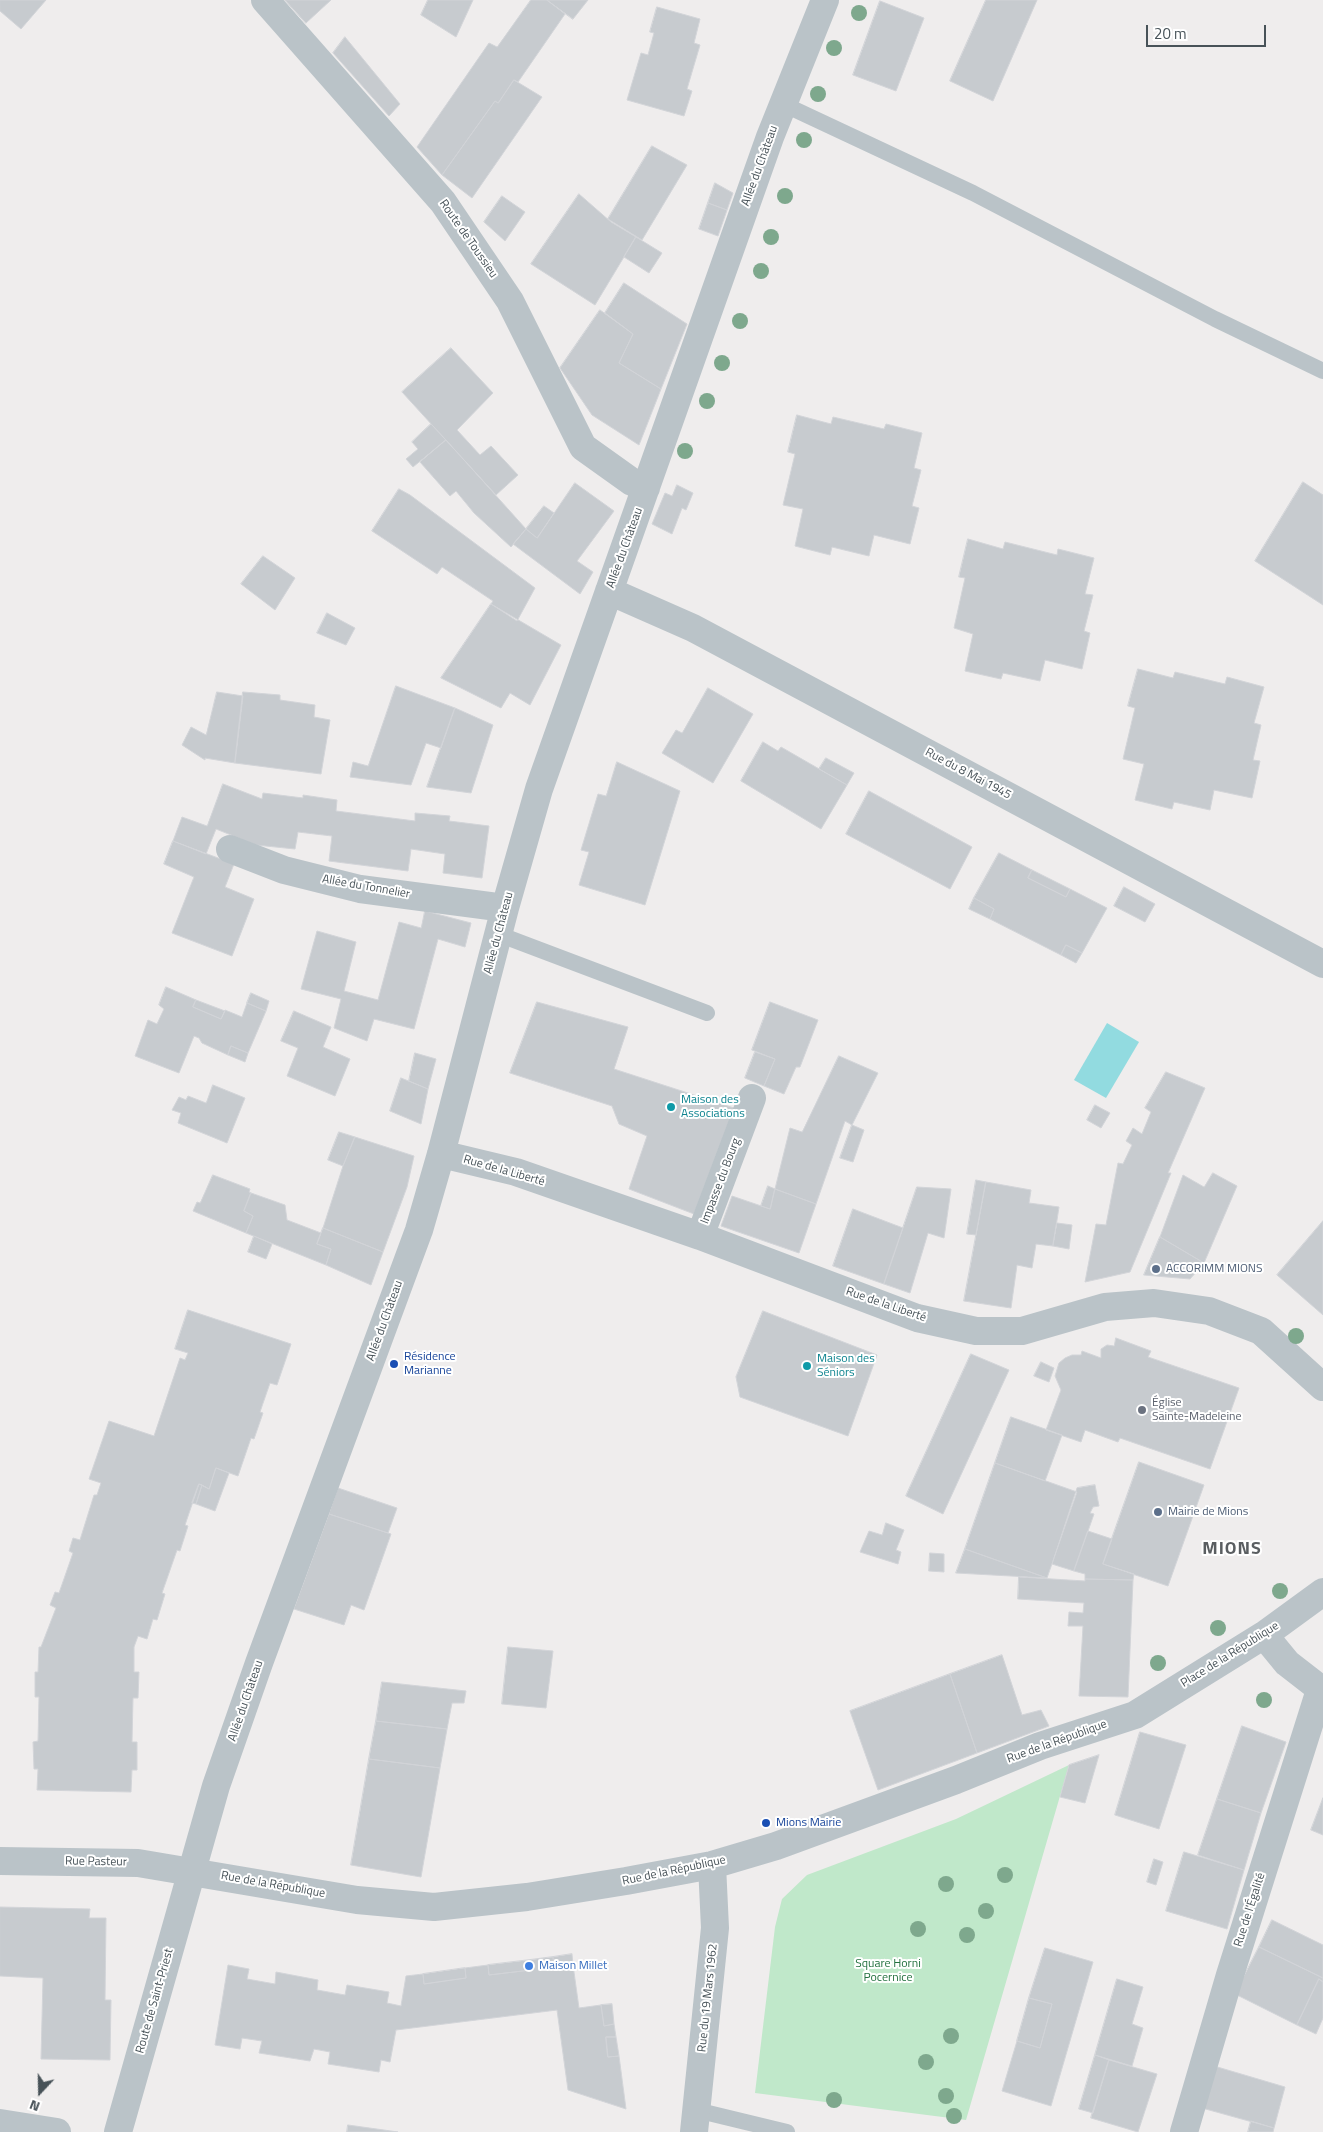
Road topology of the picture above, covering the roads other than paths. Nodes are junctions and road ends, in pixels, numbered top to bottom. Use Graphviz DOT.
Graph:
graph roads {
  1 [pos="265,0"];
  2 [pos="825,0"];
  3 [pos="783,104"];
  4 [pos="1323,371"];
  5 [pos="646,488"];
  6 [pos="609,591"];
  7 [pos="230,849"];
  8 [pos="502,921"];
  9 [pos="1323,964"];
  10 [pos="707,1012"];
  11 [pos="752,1098"];
  12 [pos="441,1154"];
  13 [pos="700,1236"];
  14 [pos="1323,1387"];
  15 [pos="1323,1592"];
  16 [pos="1264,1635"];
  17 [pos="1322,1690"];
  18 [pos="1134,1715"];
  19 [pos="0,1861"];
  20 [pos="712,1864"];
  21 [pos="192,1871"];
  22 [pos="695,2121"];
  23 [pos="0,2123"];
  24 [pos="57,2132"];
  25 [pos="118,2132"];
  26 [pos="787,2132"];
  27 [pos="1184,2132"];
  1 -- 5 [label="street, Route de Toussieu"];
  2 -- 3 [label="street, Allée du Château"];
  3 -- 4 [label="lane"];
  3 -- 5 [label="street, Allée du Château"];
  5 -- 6 [label="street, Allée du Château"];
  6 -- 8 [label="street, Allée du Château"];
  6 -- 9 [label="street, Rue du 8 Mai 1945"];
  7 -- 8 [label="street, Allée du Tonnelier"];
  8 -- 10 [label="lane"];
  8 -- 12 [label="street, Allée du Château"];
  11 -- 13 [label="street, Impasse du Bourg"];
  12 -- 13 [label="street, Rue de la Liberté"];
  12 -- 21 [label="street, Allée du Château"];
  13 -- 14 [label="street, Rue de la Liberté"];
  15 -- 16 [label="street, Place de la République"];
  16 -- 17 [label="street"];
  16 -- 18 [label="street, Place de la République"];
  17 -- 27 [label="street, Rue de l'Égalité"];
  18 -- 20 [label="street, Rue de la République"];
  19 -- 21 [label="street, Rue Pasteur"];
  20 -- 21 [label="street, Rue de la République"];
  20 -- 22 [label="street, Rue du 19 Mars 1962"];
  21 -- 25 [label="street, Route de Saint-Priest"];
  22 -- 26 [label="lane"];
  23 -- 24 [label="street"];
}
